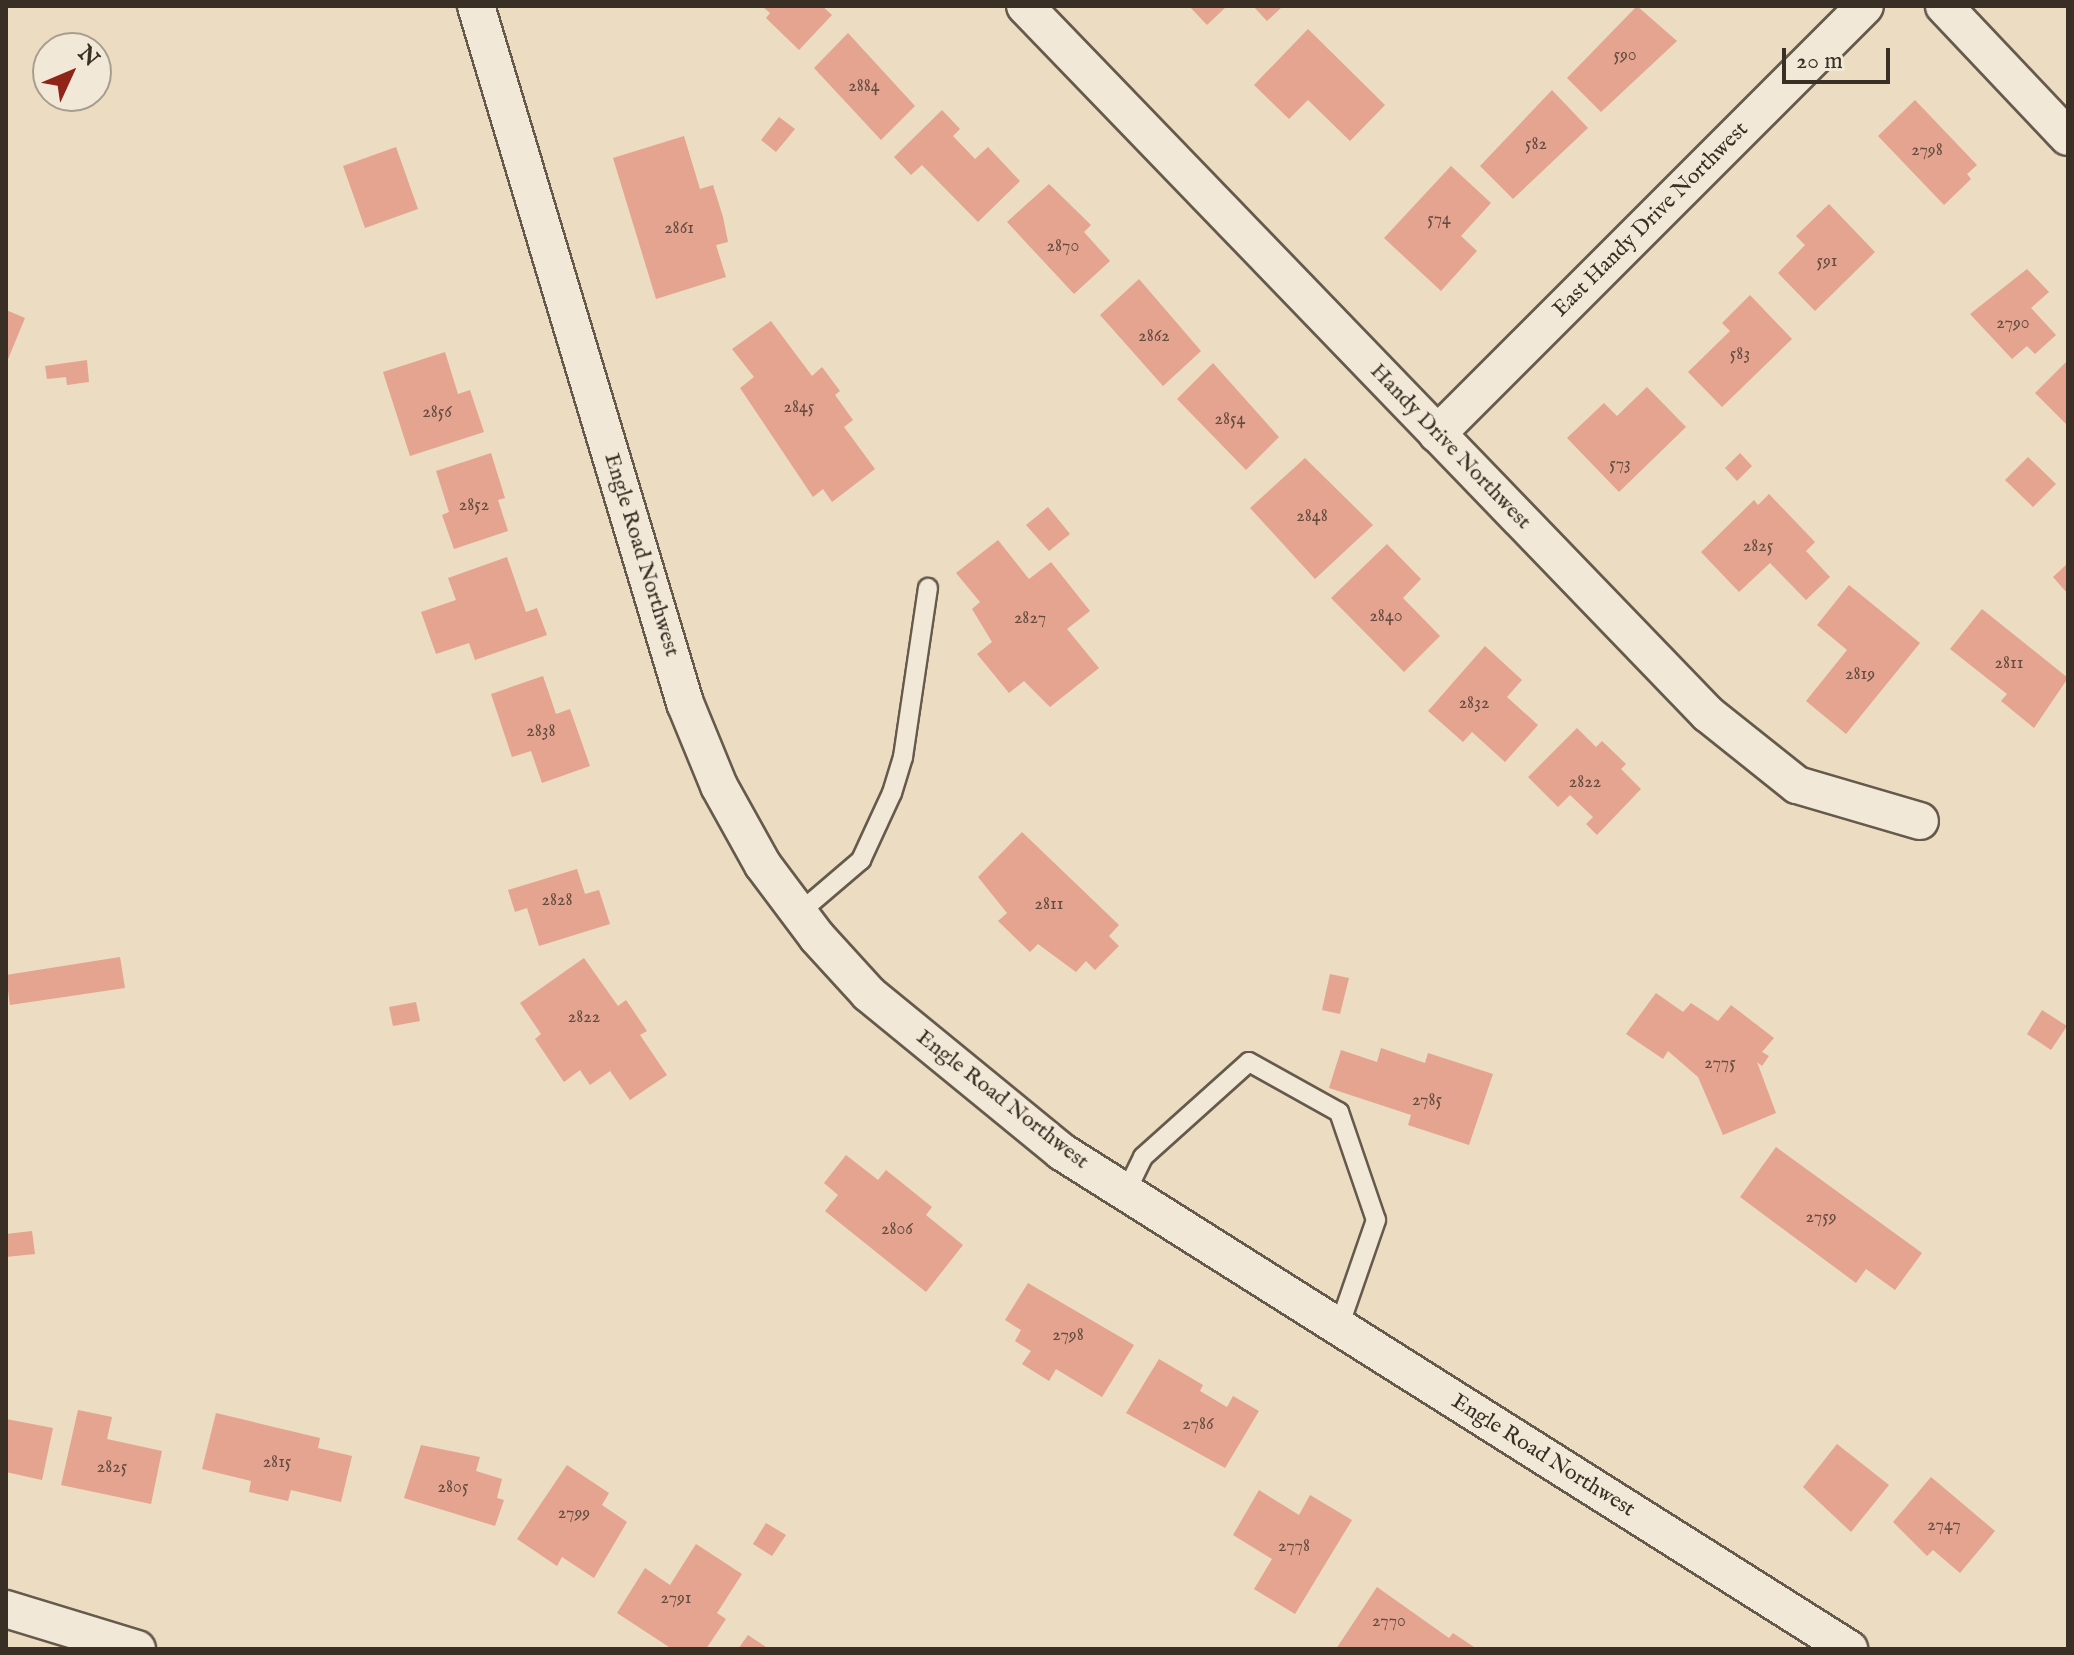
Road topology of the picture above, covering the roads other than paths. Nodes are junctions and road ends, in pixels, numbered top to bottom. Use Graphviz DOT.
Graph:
graph roads {
  1 [pos="476,6"];
  2 [pos="1025,6"];
  3 [pos="1865,6"];
  4 [pos="1944,6"];
  5 [pos="2068,137"];
  6 [pos="1437,434"];
  7 [pos="928,588"];
  8 [pos="1920,821"];
  9 [pos="799,913"];
  10 [pos="1126,1192"];
  11 [pos="1339,1327"];
  12 [pos="6,1609"];
  13 [pos="137,1649"];
  14 [pos="1849,1649"];
  1 -- 9 [label="street, Engle Road Northwest"];
  2 -- 6 [label="street, Handy Drive Northwest"];
  3 -- 6 [label="street, East Handy Drive Northwest"];
  4 -- 5 [label="street"];
  6 -- 8 [label="street, Handy Drive Northwest"];
  7 -- 9 [label="lane"];
  9 -- 10 [label="street, Engle Road Northwest"];
  10 -- 11 [label="street, Engle Road Northwest"];
  10 -- 11 [label="lane"];
  11 -- 14 [label="street, Engle Road Northwest"];
  12 -- 13 [label="street"];
}
